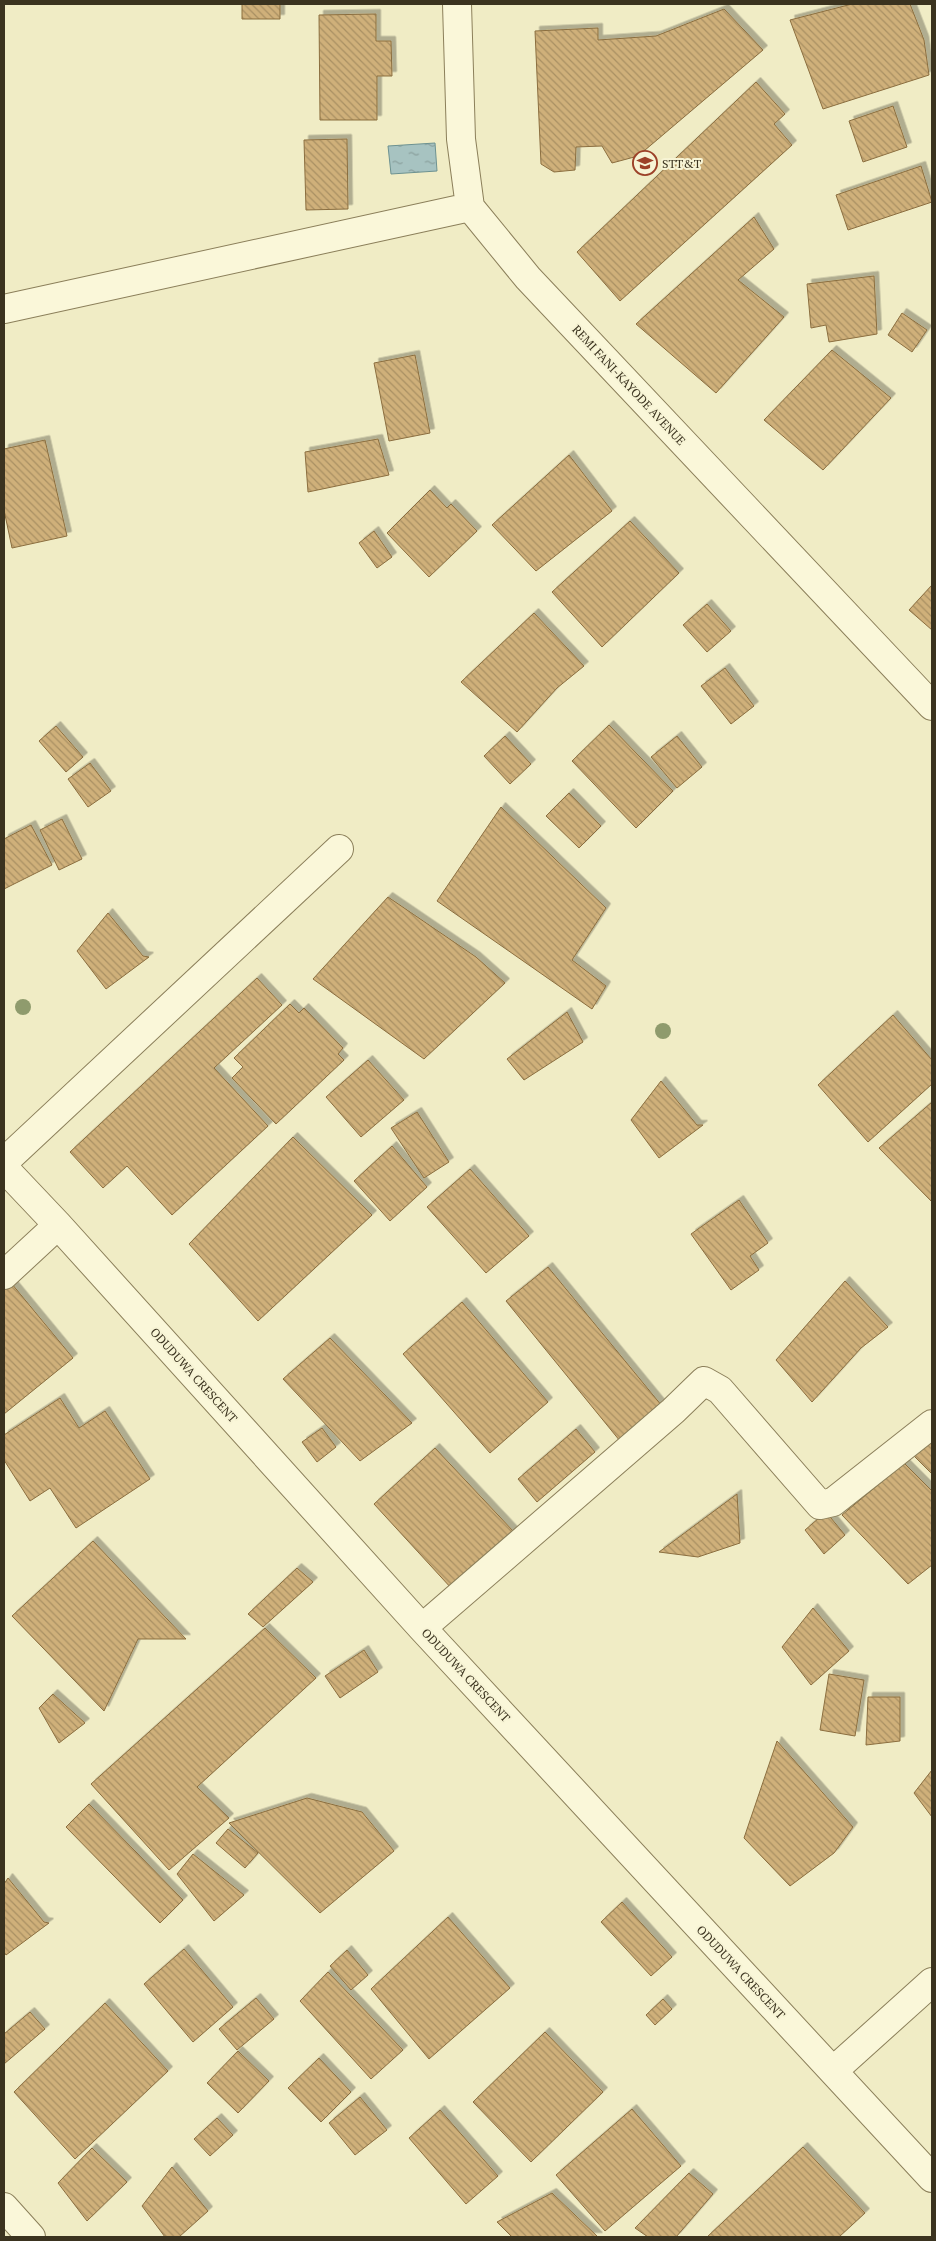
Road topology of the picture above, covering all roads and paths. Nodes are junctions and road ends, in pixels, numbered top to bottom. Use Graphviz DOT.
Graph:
graph roads {
  1 [pos="456,4"];
  2 [pos="470,207"];
  3 [pos="4,309"];
  4 [pos="932,706"];
  5 [pos="339,849"];
  6 [pos="4,1162"];
  7 [pos="4,1168"];
  8 [pos="58,1225"];
  9 [pos="4,1275"];
  10 [pos="932,1424"];
  11 [pos="422,1628"];
  12 [pos="932,1982"];
  13 [pos="833,2071"];
  14 [pos="932,2178"];
  15 [pos="4,2207"];
  16 [pos="31,2237"];
  1 -- 2 [label="street"];
  2 -- 3 [label="street"];
  2 -- 4 [label="street, REMI FANI-KAYODE AVENUE"];
  5 -- 6 [label="street"];
  7 -- 8 [label="street, ODUDUWA CRESCENT"];
  8 -- 9 [label="street"];
  8 -- 11 [label="street, ODUDUWA CRESCENT"];
  10 -- 11 [label="street"];
  11 -- 13 [label="street, ODUDUWA CRESCENT"];
  12 -- 13 [label="street"];
  13 -- 14 [label="street, ODUDUWA CRESCENT"];
  15 -- 16 [label="street"];
}
